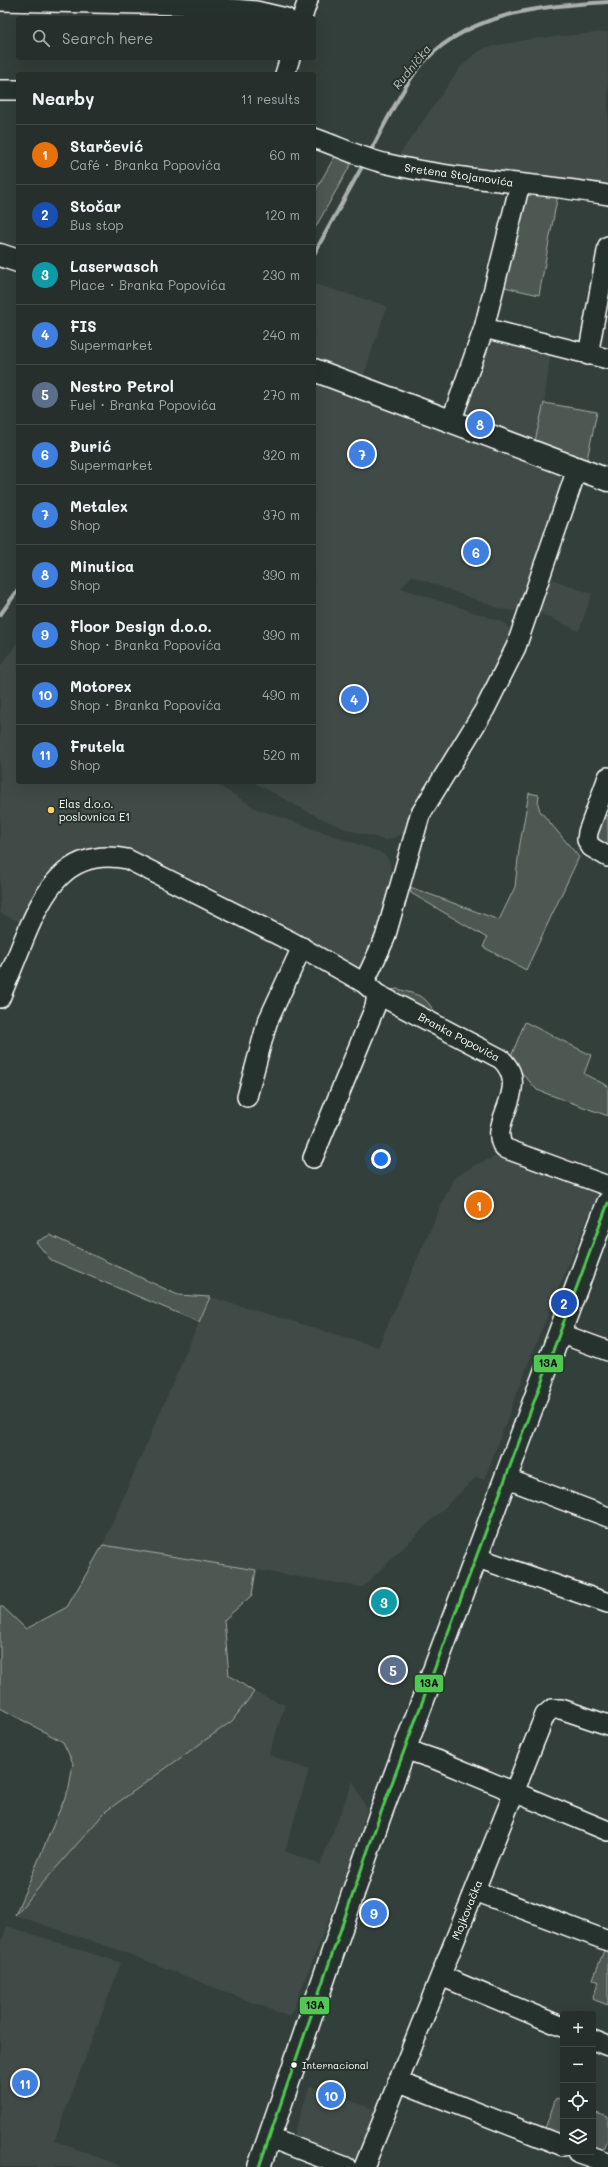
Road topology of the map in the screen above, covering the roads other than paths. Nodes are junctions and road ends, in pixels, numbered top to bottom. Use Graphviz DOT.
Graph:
graph roads {
  1 [pos="308,0"];
  2 [pos="0,1"];
  3 [pos="277,16"];
  4 [pos="303,16"];
  5 [pos="289,60"];
  6 [pos="286,72"];
  7 [pos="0,90"];
  8 [pos="16,90"];
  9 [pos="316,139"];
  10 [pos="520,184"];
  11 [pos="608,195"];
  12 [pos="608,246"];
  13 [pos="0,255"];
  14 [pos="16,260"];
  15 [pos="484,328"];
  16 [pos="588,355"];
  17 [pos="608,358"];
  18 [pos="316,371"];
  19 [pos="451,422"];
  20 [pos="577,469"];
  21 [pos="608,480"];
  22 [pos="608,776"];
  23 [pos="608,857"];
  24 [pos="302,947"];
  25 [pos="371,989"];
  26 [pos="0,998"];
  27 [pos="247,1097"];
  28 [pos="313,1158"];
  29 [pos="608,1186"];
  30 [pos="608,1203"];
  31 [pos="559,1333"];
  32 [pos="608,1351"];
  33 [pos="505,1478"];
  34 [pos="608,1517"];
  35 [pos="476,1557"];
  36 [pos="608,1603"];
  37 [pos="608,1725"];
  38 [pos="404,1749"];
  39 [pos="514,1792"];
  40 [pos="608,1832"];
  41 [pos="475,1891"];
  42 [pos="608,1941"];
  43 [pos="441,1976"];
  44 [pos="560,2026"];
  45 [pos="596,2041"];
  46 [pos="608,2046"];
  47 [pos="397,2081"];
  48 [pos="270,2138"];
  49 [pos="560,2145"];
  50 [pos="584,2155"];
  51 [pos="608,2165"];
  52 [pos="259,2167"];
  53 [pos="346,2167"];
  54 [pos="364,2167"];
  1 -- 4 [label="street"];
  2 -- 3 [label="street"];
  5 -- 6 [label="street"];
  7 -- 8 [label="street"];
  9 -- 10 [label="street, Sretena Stojanovića"];
  10 -- 11 [label="street, Sretena Stojanovića"];
  10 -- 15 [label="street"];
  12 -- 16 [label="street"];
  13 -- 14 [label="main road"];
  15 -- 16 [label="street"];
  15 -- 19 [label="street"];
  16 -- 17 [label="street"];
  18 -- 19 [label="main road"];
  19 -- 20 [label="main road"];
  20 -- 21 [label="main road"];
  20 -- 25 [label="street"];
  22 -- 23 [label="street"];
  24 -- 25 [label="street, Branka Popovića"];
  24 -- 26 [label="street, Branka Popovića"];
  24 -- 27 [label="street"];
  25 -- 28 [label="street"];
  25 -- 29 [label="street, Branka Popovića"];
  30 -- 31 [label="main road"];
  31 -- 32 [label="street"];
  31 -- 33 [label="main road"];
  33 -- 34 [label="street"];
  33 -- 35 [label="main road"];
  35 -- 36 [label="street"];
  35 -- 38 [label="main road"];
  37 -- 39 [label="street, Mojkovačka"];
  38 -- 39 [label="street"];
  38 -- 48 [label="main road"];
  39 -- 40 [label="street"];
  39 -- 41 [label="street, Mojkovačka"];
  41 -- 42 [label="street"];
  41 -- 43 [label="street, Mojkovačka"];
  43 -- 44 [label="street"];
  43 -- 47 [label="street, Mojkovačka"];
  45 -- 46 [label="street"];
  47 -- 49 [label="street"];
  47 -- 54 [label="street, Mojkovačka"];
  48 -- 52 [label="main road"];
  48 -- 53 [label="street"];
  50 -- 51 [label="street"];
}
